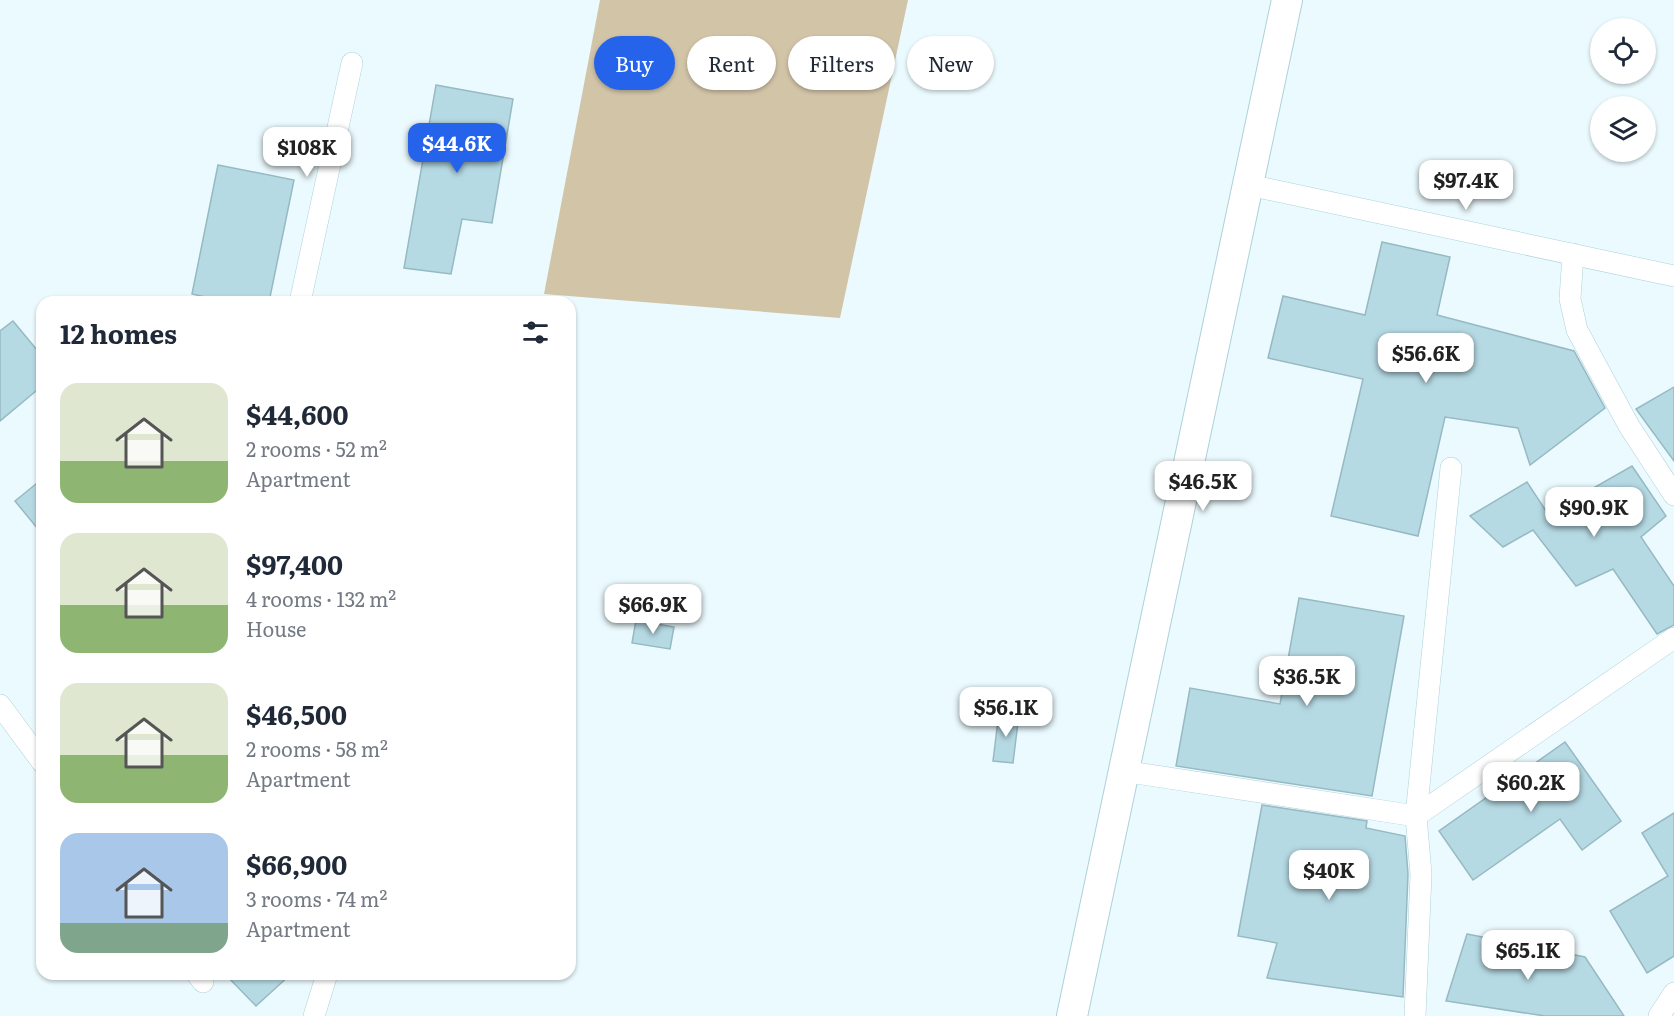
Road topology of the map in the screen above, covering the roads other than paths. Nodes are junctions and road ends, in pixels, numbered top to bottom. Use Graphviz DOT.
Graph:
graph roads {
  1 [pos="1287,0"];
  2 [pos="352,63"];
  3 [pos="1249,185"];
  4 [pos="1573,254"];
  5 [pos="1674,276"];
  6 [pos="301,296"];
  7 [pos="1451,468"];
  8 [pos="1674,495"];
  9 [pos="1674,638"];
  10 [pos="0,705"];
  11 [pos="36,754"];
  12 [pos="1123,771"];
  13 [pos="1416,816"];
  14 [pos="325,980"];
  15 [pos="1674,993"];
  16 [pos="314,1016"];
  17 [pos="1072,1016"];
  18 [pos="1415,1016"];
  19 [pos="1659,1016"];
  1 -- 3 [label="street"];
  2 -- 6 [label="street"];
  3 -- 4 [label="street"];
  3 -- 12 [label="street"];
  4 -- 5 [label="street"];
  4 -- 8 [label="street"];
  7 -- 13 [label="street"];
  9 -- 13 [label="street"];
  10 -- 11 [label="street"];
  12 -- 13 [label="street"];
  12 -- 17 [label="street"];
  13 -- 18 [label="street"];
  14 -- 16 [label="street"];
  15 -- 19 [label="street"];
}
